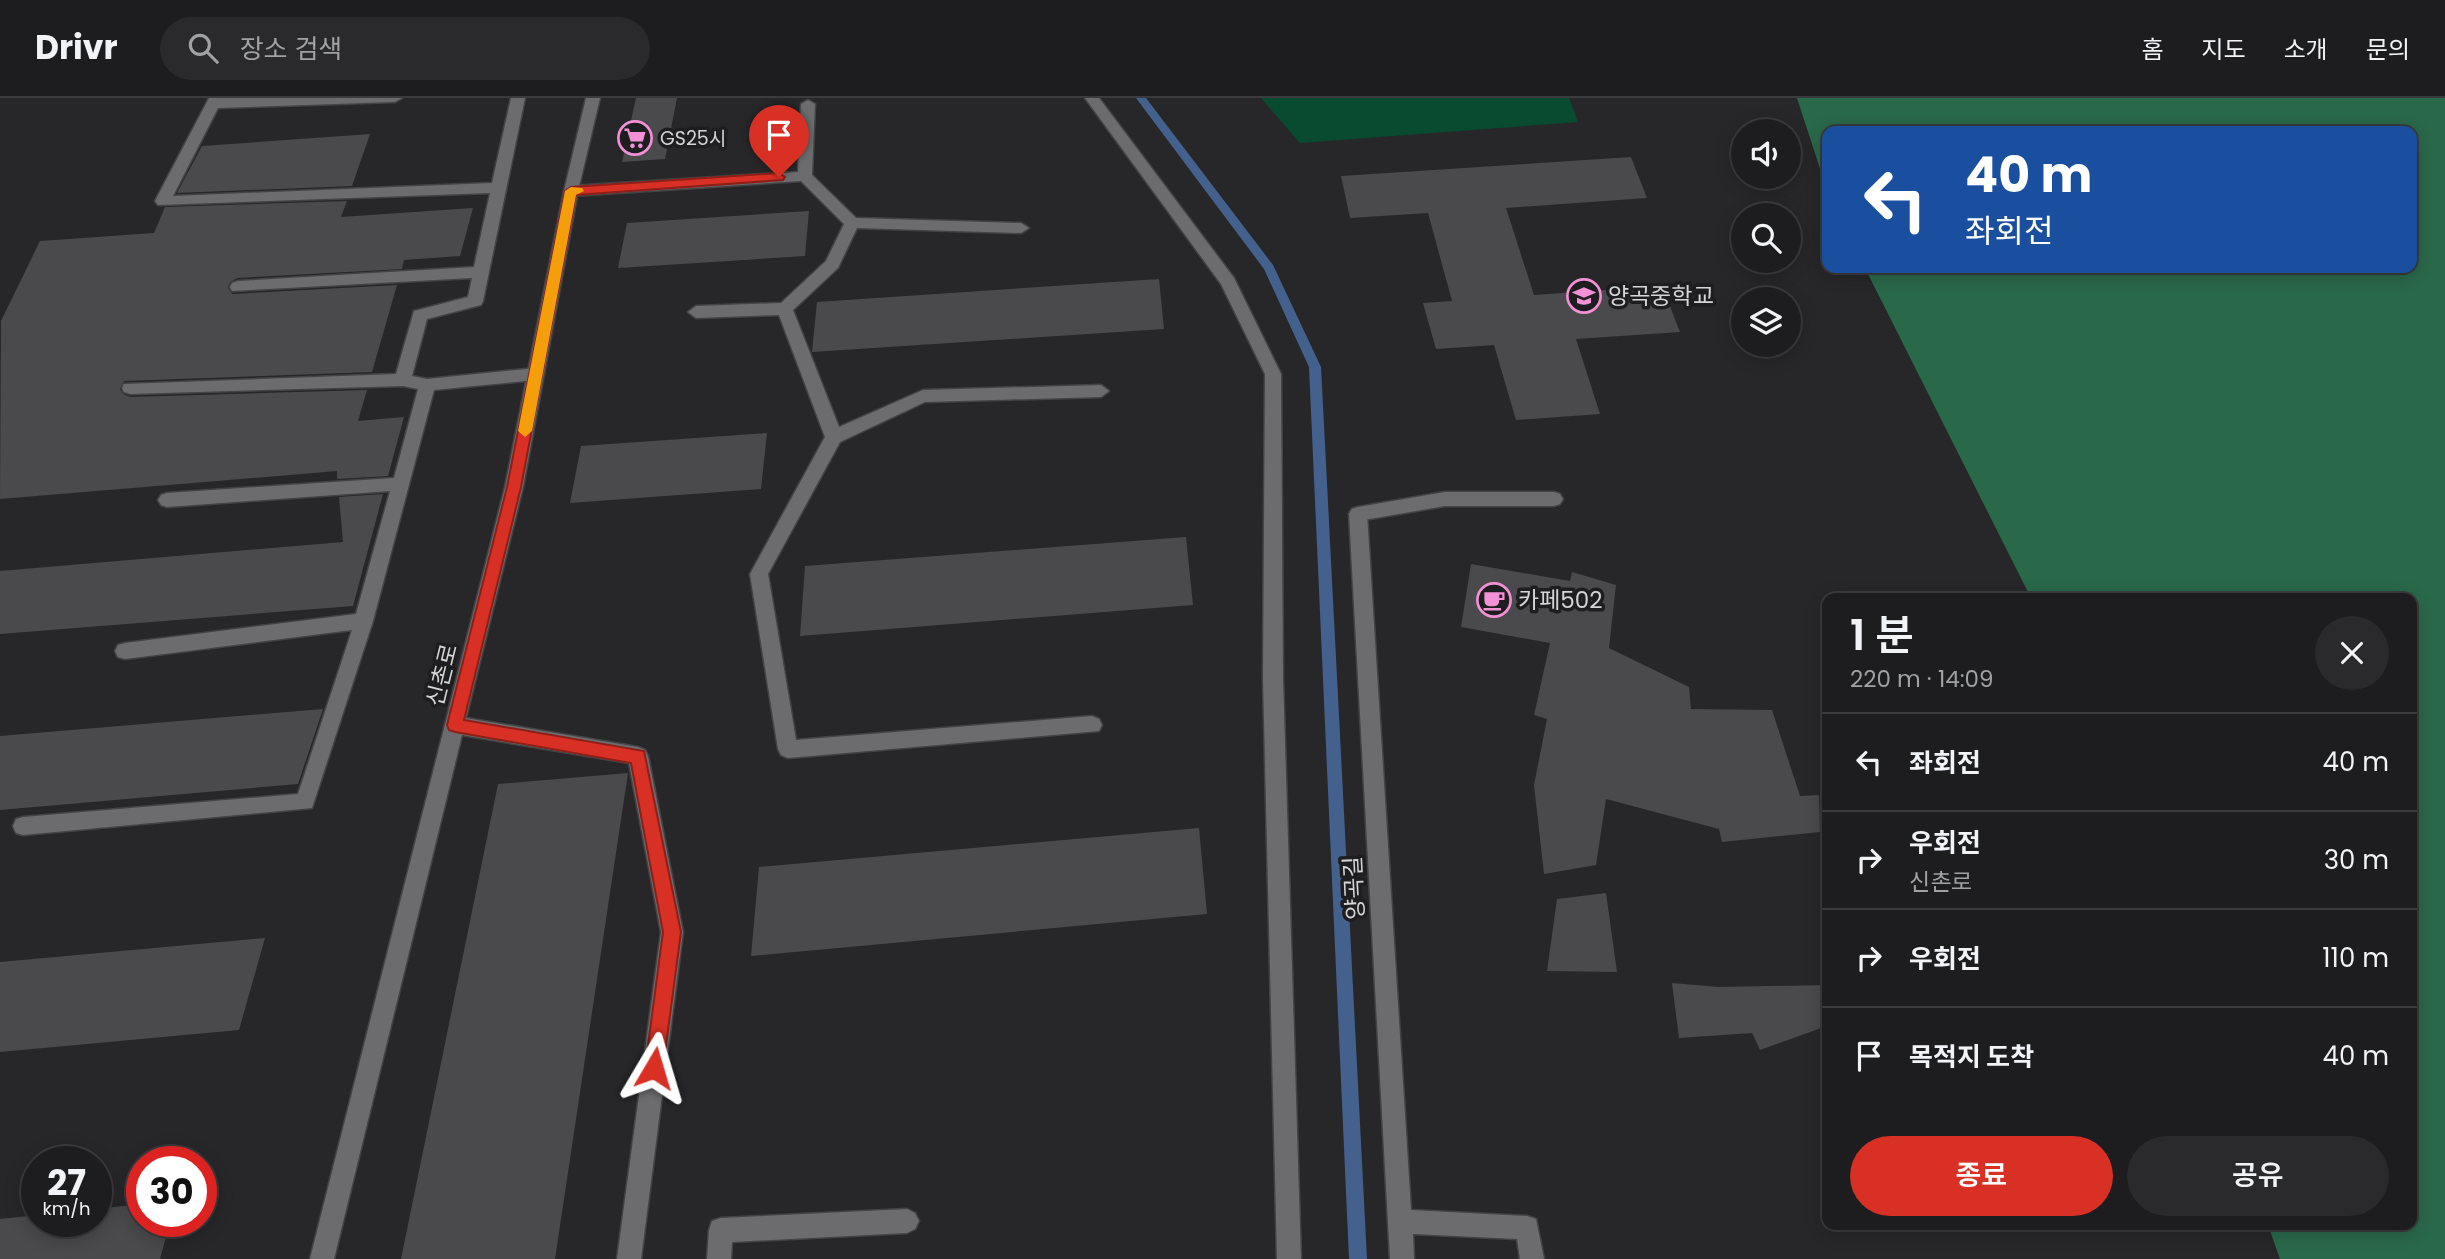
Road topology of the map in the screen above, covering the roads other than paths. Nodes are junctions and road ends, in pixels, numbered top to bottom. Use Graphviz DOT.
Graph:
graph roads {
  1 [pos="395,98"];
  2 [pos="518,98"];
  3 [pos="593,98"];
  4 [pos="1092,98"];
  5 [pos="214,101"];
  6 [pos="808,104"];
  7 [pos="805,176"];
  8 [pos="499,188"];
  9 [pos="571,191"];
  10 [pos="852,223"];
  11 [pos="1021,228"];
  12 [pos="482,272"];
  13 [pos="238,287"];
  14 [pos="785,309"];
  15 [pos="696,312"];
  16 [pos="536,374"];
  17 [pos="403,380"];
  18 [pos="427,386"];
  19 [pos="130,388"];
  20 [pos="1101,391"];
  21 [pos="834,437"];
  22 [pos="400,484"];
  23 [pos="1554,499"];
  24 [pos="167,500"];
  25 [pos="364,621"];
  26 [pos="125,651"];
  27 [pos="455,725"];
  28 [pos="1091,725"];
  29 [pos="23,826"];
  30 [pos="907,1221"];
  31 [pos="1400,1221"];
  32 [pos="322,1259"];
  33 [pos="629,1259"];
  34 [pos="719,1259"];
  35 [pos="1289,1259"];
  36 [pos="1402,1259"];
  37 [pos="1532,1259"];
  1 -- 5 [label="street"];
  2 -- 8 [label="street"];
  3 -- 9 [label="street, 신촌로"];
  4 -- 35 [label="street"];
  5 -- 8 [label="street"];
  6 -- 7 [label="street"];
  7 -- 9 [label="street"];
  7 -- 10 [label="street"];
  8 -- 12 [label="street"];
  9 -- 16 [label="street, 신촌로"];
  10 -- 11 [label="street"];
  10 -- 14 [label="street"];
  12 -- 13 [label="street"];
  12 -- 17 [label="street"];
  14 -- 15 [label="street"];
  14 -- 21 [label="street"];
  16 -- 18 [label="street"];
  16 -- 27 [label="street, 신촌로"];
  17 -- 18 [label="street"];
  17 -- 19 [label="street"];
  18 -- 22 [label="street"];
  20 -- 21 [label="street"];
  21 -- 28 [label="street"];
  22 -- 24 [label="street"];
  22 -- 25 [label="street"];
  23 -- 31 [label="street, 양곡길"];
  25 -- 26 [label="street"];
  25 -- 29 [label="street"];
  27 -- 32 [label="street, 신촌로"];
  27 -- 33 [label="street"];
  30 -- 34 [label="street"];
  31 -- 36 [label="street, 양곡길"];
  31 -- 37 [label="street"];
}
